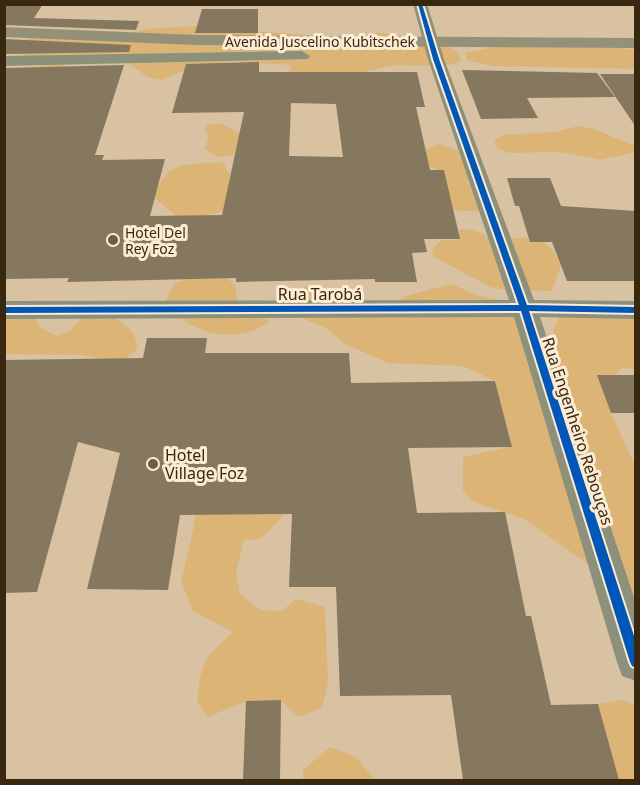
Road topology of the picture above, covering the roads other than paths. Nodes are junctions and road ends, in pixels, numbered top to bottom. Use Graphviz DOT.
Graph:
graph roads {
  1 [pos="420,4"];
  2 [pos="4,32"];
  3 [pos="636,43"];
  4 [pos="4,46"];
  5 [pos="434,50"];
  6 [pos="302,56"];
  7 [pos="4,61"];
  8 [pos="636,61"];
  9 [pos="524,308"];
  10 [pos="4,310"];
  11 [pos="636,310"];
  12 [pos="636,662"];
  1 -- 5 [label="street, Rua Engenheiro Rebouças"];
  2 -- 5 [label="main road, Avenida Juscelino Kubitschek"];
  3 -- 5 [label="main road, Avenida Juscelino Kubitschek"];
  4 -- 6 [label="main road, Avenida Juscelino Kubitschek"];
  5 -- 6 [label="main road, Avenida Juscelino Kubitschek"];
  5 -- 8 [label="main road, Avenida Juscelino Kubitschek"];
  5 -- 9 [label="street, Rua Engenheiro Rebouças"];
  6 -- 7 [label="street, Avenida Juscelino Kubitschek"];
  9 -- 10 [label="street, Rua Tarobá"];
  9 -- 11 [label="street, Rua Tarobá"];
  9 -- 12 [label="street, Rua Engenheiro Rebouças"];
}
